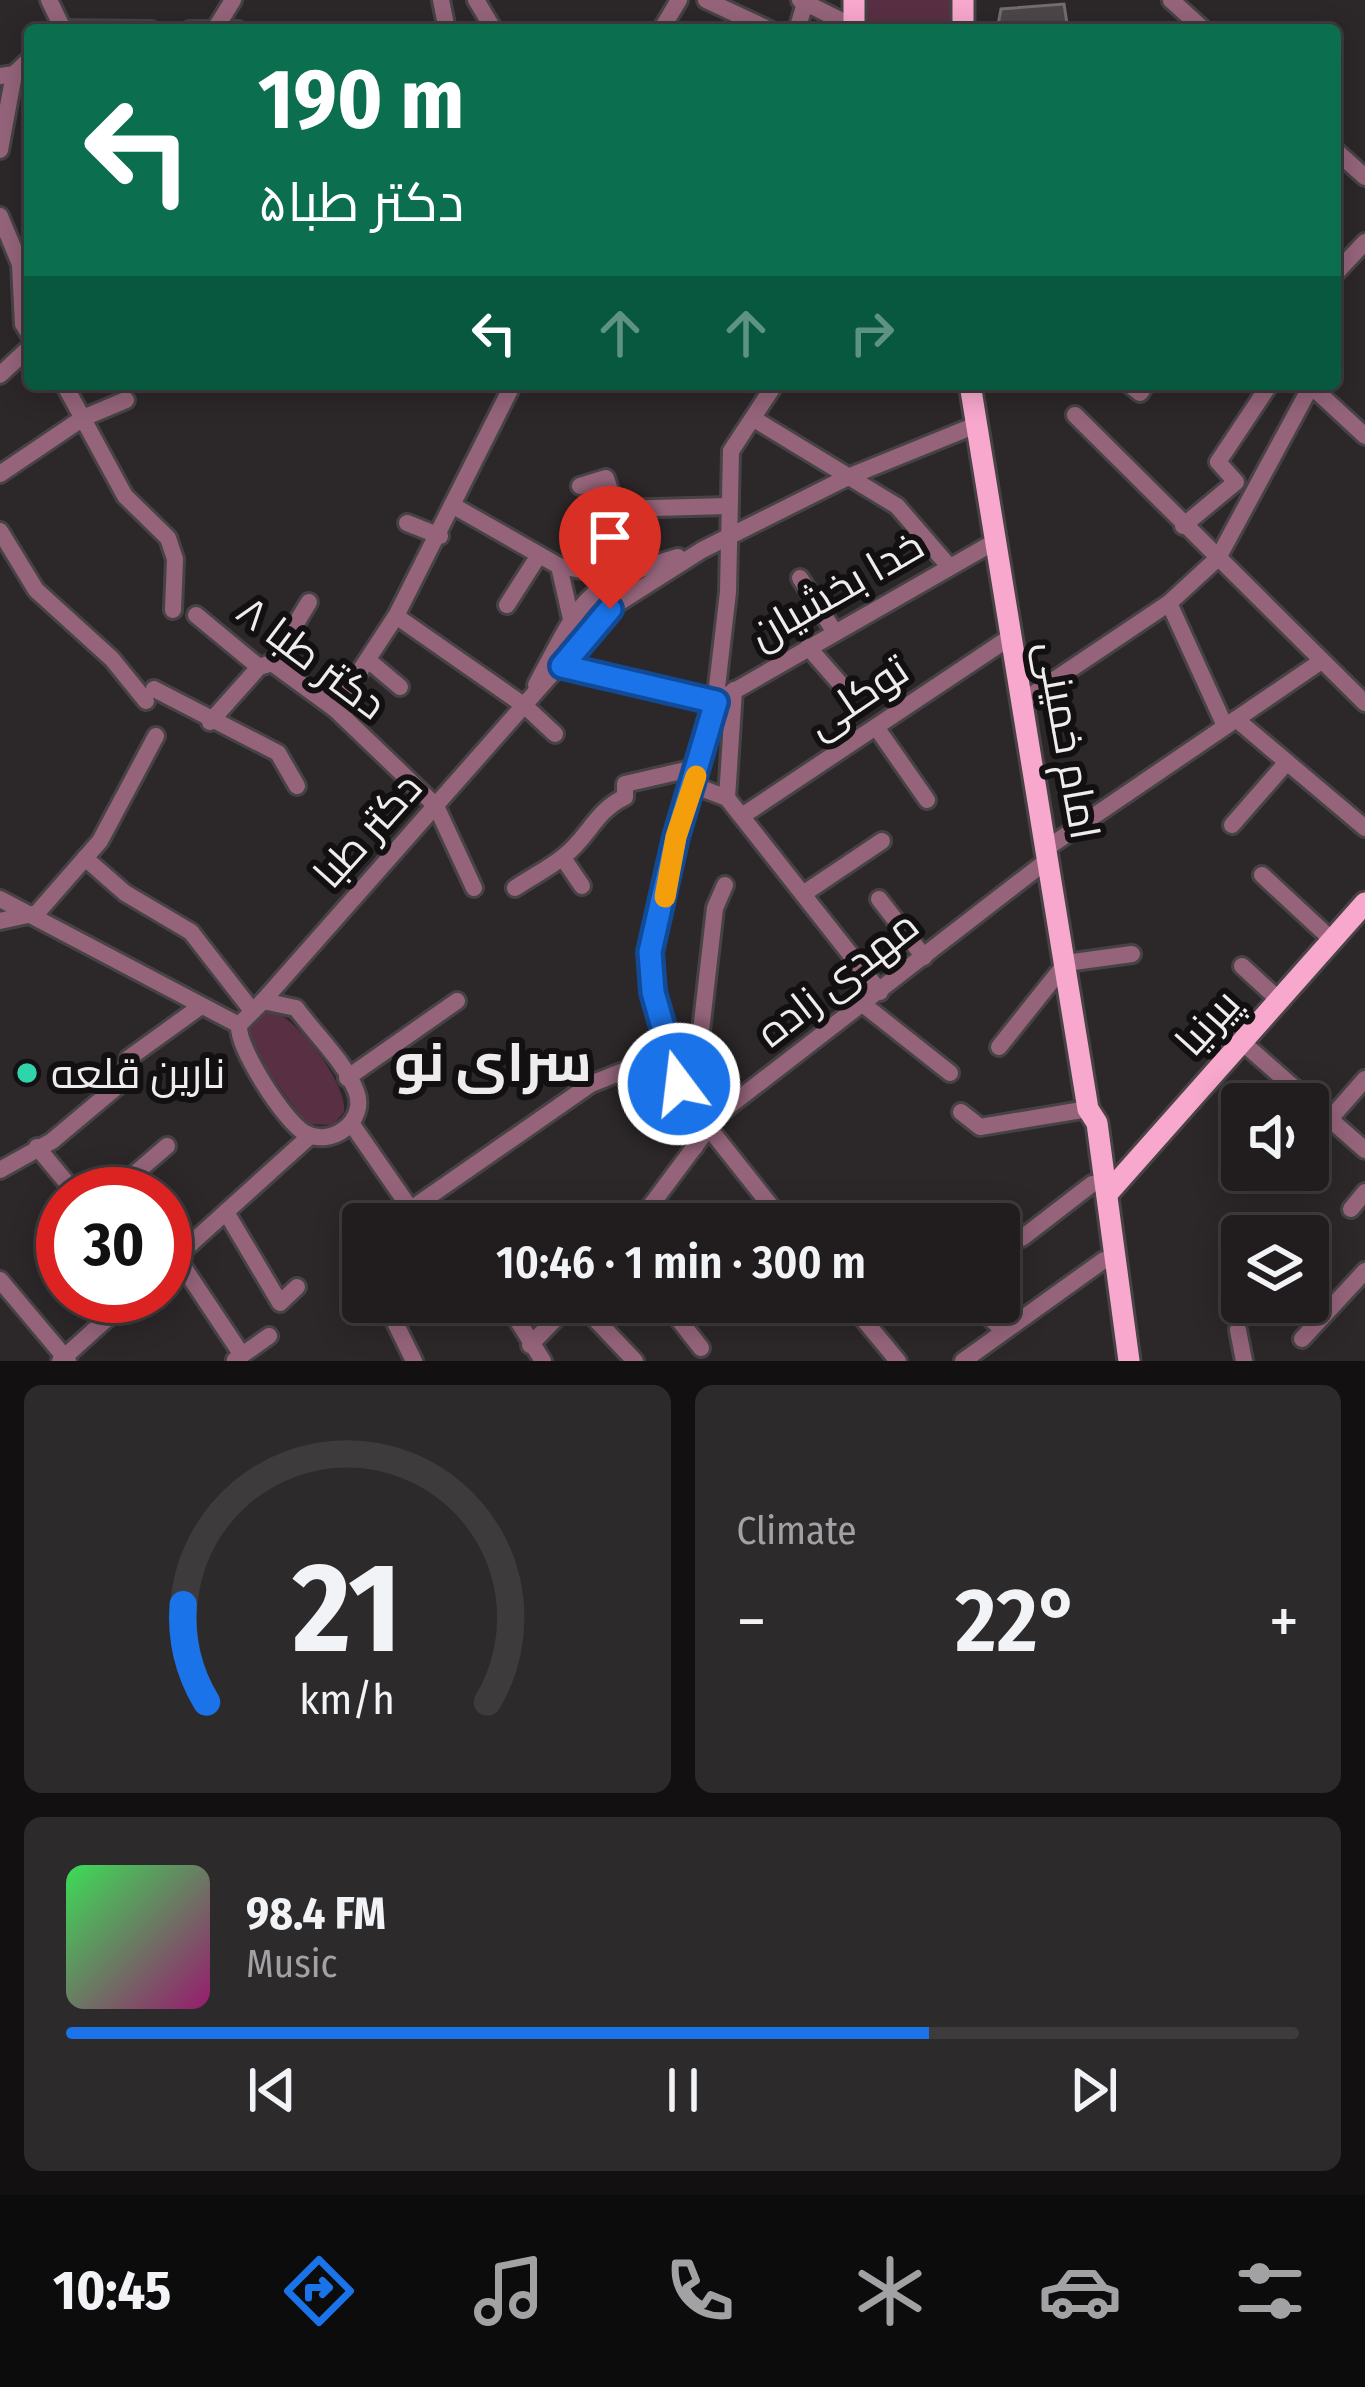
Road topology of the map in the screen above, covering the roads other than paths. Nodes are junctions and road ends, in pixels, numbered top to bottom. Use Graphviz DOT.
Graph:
graph roads {
  1 [pos="706,0"];
  2 [pos="1171,0"];
  3 [pos="802,2"];
  4 [pos="757,24"];
  5 [pos="845,24"];
  6 [pos="1197,24"];
  7 [pos="7,75"];
  8 [pos="0,150"];
  9 [pos="1341,155"];
  10 [pos="1365,177"];
  11 [pos="0,216"];
  12 [pos="1365,242"];
  13 [pos="1341,268"];
  14 [pos="24,325"];
  15 [pos="24,352"];
  16 [pos="0,375"];
  17 [pos="67,390"];
  18 [pos="510,390"];
  19 [pos="771,390"];
  20 [pos="971,390"];
  21 [pos="1266,390"];
  22 [pos="1307,390"];
  23 [pos="1316,390"];
  24 [pos="126,400"];
  25 [pos="1076,416"];
  26 [pos="83,418"];
  27 [pos="754,419"];
  28 [pos="976,425"];
  29 [pos="1364,434"];
  30 [pos="0,474"];
  31 [pos="848,477"];
  32 [pos="580,486"];
  33 [pos="452,505"];
  34 [pos="728,506"];
  35 [pos="407,524"];
  36 [pos="1184,526"];
  37 [pos="0,531"];
  38 [pos="440,536"];
  39 [pos="727,537"];
  40 [pos="996,541"];
  41 [pos="702,550"];
  42 [pos="539,555"];
  43 [pos="1218,559"];
  44 [pos="947,564"];
  45 [pos="559,566"];
  46 [pos="614,576"];
  47 [pos="800,578"];
  48 [pos="591,594"];
  49 [pos="309,602"];
  50 [pos="1169,603"];
  51 [pos="507,604"];
  52 [pos="610,609"];
  53 [pos="173,610"];
  54 [pos="196,615"];
  55 [pos="396,616"];
  56 [pos="571,619"];
  57 [pos="834,631"];
  58 [pos="1012,636"];
  59 [pos="808,647"];
  60 [pos="368,660"];
  61 [pos="1319,662"];
  62 [pos="266,665"];
  63 [pos="562,666"];
  64 [pos="400,687"];
  65 [pos="843,687"];
  66 [pos="734,691"];
  67 [pos="1023,701"];
  68 [pos="716,702"];
  69 [pos="1365,704"];
  70 [pos="525,706"];
  71 [pos="335,709"];
  72 [pos="210,722"];
  73 [pos="1231,723"];
  74 [pos="877,727"];
  75 [pos="555,734"];
  76 [pos="157,736"];
  77 [pos="1286,762"];
  78 [pos="699,767"];
  79 [pos="693,785"];
  80 [pos="297,786"];
  81 [pos="728,798"];
  82 [pos="927,800"];
  83 [pos="436,806"];
  84 [pos="742,816"];
  85 [pos="1232,825"];
  86 [pos="1365,828"];
  87 [pos="882,841"];
  88 [pos="1048,853"];
  89 [pos="563,857"];
  90 [pos="85,858"];
  91 [pos="1262,875"];
  92 [pos="725,885"];
  93 [pos="582,886"];
  94 [pos="474,888"];
  95 [pos="515,888"];
  96 [pos="803,894"];
  97 [pos="0,898"];
  98 [pos="879,899"];
  99 [pos="1364,906"];
  100 [pos="37,914"];
  101 [pos="0,921"];
  102 [pos="1332,940"];
  103 [pos="1132,954"];
  104 [pos="924,957"];
  105 [pos="1066,963"];
  106 [pos="1242,966"];
  107 [pos="880,992"];
  108 [pos="1279,1000"];
  109 [pos="457,1001"];
  110 [pos="256,1004"];
  111 [pos="864,1005"];
  112 [pos="201,1006"];
  113 [pos="239,1025"];
  114 [pos="1242,1042"];
  115 [pos="999,1047"];
  116 [pos="671,1052"];
  117 [pos="950,1073"];
  118 [pos="347,1078"];
  119 [pos="1365,1079"];
  120 [pos="1088,1108"];
  121 [pos="961,1112"];
  122 [pos="1332,1120"];
  123 [pos="351,1123"];
  124 [pos="1329,1123"];
  125 [pos="709,1128"];
  126 [pos="310,1136"];
  127 [pos="167,1146"];
  128 [pos="37,1147"];
  129 [pos="695,1147"];
  130 [pos="1365,1150"];
  131 [pos="54,1167"];
  132 [pos="143,1167"];
  133 [pos="0,1170"];
  134 [pos="1100,1188"];
  135 [pos="1365,1192"];
  136 [pos="407,1203"];
  137 [pos="433,1203"];
  138 [pos="653,1203"];
  139 [pos="768,1203"];
  140 [pos="1351,1210"];
  141 [pos="226,1212"];
  142 [pos="1022,1238"];
  143 [pos="192,1242"];
  144 [pos="1109,1269"];
  145 [pos="1365,1271"];
  146 [pos="0,1280"];
  147 [pos="298,1287"];
  148 [pos="192,1292"];
  149 [pos="103,1323"];
  150 [pos="396,1323"];
  151 [pos="518,1323"];
  152 [pos="554,1323"];
  153 [pos="597,1323"];
  154 [pos="681,1323"];
  155 [pos="866,1323"];
  156 [pos="995,1323"];
  157 [pos="1238,1330"];
  158 [pos="1003,1331"];
  159 [pos="269,1336"];
  160 [pos="1302,1339"];
  161 [pos="530,1345"];
  162 [pos="700,1348"];
  163 [pos="238,1358"];
  164 [pos="64,1360"];
  165 [pos="414,1361"];
  166 [pos="543,1361"];
  167 [pos="635,1361"];
  168 [pos="898,1361"];
  169 [pos="963,1361"];
  170 [pos="1129,1361"];
  171 [pos="1244,1361"];
  1 -- 4 [label="street"];
  2 -- 6 [label="street"];
  3 -- 5 [label="street"];
  7 -- 8 [label="street"];
  9 -- 10 [label="street"];
  11 -- 14 [label="street"];
  12 -- 13 [label="street"];
  15 -- 16 [label="street"];
  17 -- 26 [label="street"];
  18 -- 33 [label="street"];
  19 -- 27 [label="street"];
  20 -- 28 [label="main road, امام خمینی"];
  21 -- 36 [label="street"];
  22 -- 43 [label="street"];
  23 -- 29 [label="street"];
  24 -- 26 [label="street"];
  25 -- 36 [label="street"];
  26 -- 30 [label="street"];
  26 -- 53 [label="street"];
  27 -- 31 [label="street"];
  27 -- 34 [label="street"];
  28 -- 31 [label="street, دکتر طبا"];
  28 -- 40 [label="main road, امام خمینی"];
  31 -- 39 [label="street, دکتر طبا"];
  31 -- 44 [label="street"];
  32 -- 34 [label="street"];
  33 -- 38 [label="street"];
  33 -- 42 [label="street"];
  34 -- 39 [label="street"];
  35 -- 38 [label="street"];
  36 -- 43 [label="street"];
  37 -- 72 [label="street"];
  38 -- 55 [label="street"];
  39 -- 41 [label="street, دکتر طبا"];
  39 -- 68 [label="street"];
  40 -- 44 [label="street, خدا بخشیان"];
  40 -- 58 [label="main road, امام خمینی"];
  41 -- 46 [label="street, دکتر طبا"];
  41 -- 52 [label="street, دکتر طبا"];
  42 -- 45 [label="street"];
  42 -- 51 [label="street"];
  43 -- 50 [label="street"];
  43 -- 61 [label="street"];
  44 -- 57 [label="street, خدا بخشیان"];
  45 -- 46 [label="street"];
  45 -- 56 [label="street"];
  46 -- 48 [label="street, دکتر طبا"];
  47 -- 57 [label="street"];
  48 -- 52 [label="street"];
  48 -- 56 [label="street, دکتر طبا"];
  49 -- 62 [label="street"];
  50 -- 67 [label="street"];
  50 -- 73 [label="street"];
  52 -- 63 [label="street, دکتر طبا"];
  54 -- 62 [label="street, دکتر طبا ۸"];
  55 -- 60 [label="street"];
  55 -- 70 [label="street"];
  56 -- 70 [label="street, دکتر طبا"];
  57 -- 59 [label="street, خدا بخشیان"];
  58 -- 67 [label="main road, امام خمینی"];
  58 -- 74 [label="street, توکلی"];
  59 -- 65 [label="street"];
  59 -- 66 [label="street, خدا بخشیان"];
  60 -- 64 [label="street"];
  60 -- 71 [label="street"];
  61 -- 69 [label="street"];
  61 -- 73 [label="street, مهدی زاده"];
  62 -- 71 [label="street, دکتر طبا ۸"];
  62 -- 72 [label="street"];
  63 -- 68 [label="street"];
  63 -- 70 [label="street, دکتر طبا"];
  66 -- 68 [label="street, خدا بخشیان"];
  66 -- 81 [label="street"];
  67 -- 88 [label="main road, امام خمینی"];
  68 -- 78 [label="street"];
  70 -- 75 [label="street"];
  70 -- 83 [label="street, دکتر طبا"];
  71 -- 83 [label="street, دکتر طبا ۸"];
  72 -- 80 [label="street"];
  73 -- 77 [label="street"];
  73 -- 88 [label="street, مهدی زاده"];
  74 -- 82 [label="street"];
  74 -- 84 [label="street, توکلی"];
  76 -- 90 [label="street"];
  77 -- 85 [label="street"];
  77 -- 86 [label="street"];
  78 -- 79 [label="street"];
  78 -- 89 [label="street"];
  79 -- 81 [label="street"];
  79 -- 116 [label="street"];
  81 -- 84 [label="street"];
  83 -- 94 [label="street"];
  83 -- 110 [label="street, دکتر طبا"];
  84 -- 96 [label="street"];
  87 -- 96 [label="street"];
  88 -- 104 [label="street, مهدی زاده"];
  88 -- 105 [label="main road, امام خمینی"];
  89 -- 93 [label="street"];
  89 -- 95 [label="street"];
  90 -- 100 [label="street"];
  90 -- 110 [label="street"];
  91 -- 102 [label="street"];
  92 -- 116 [label="street"];
  96 -- 107 [label="street"];
  97 -- 100 [label="street"];
  98 -- 104 [label="street"];
  99 -- 102 [label="main road, پیرنیا"];
  100 -- 101 [label="street"];
  100 -- 112 [label="street"];
  102 -- 108 [label="main road, پیرنیا"];
  103 -- 105 [label="street"];
  104 -- 107 [label="street, مهدی زاده"];
  105 -- 115 [label="street"];
  105 -- 120 [label="main road, امام خمینی"];
  106 -- 108 [label="street"];
  107 -- 111 [label="street, مهدی زاده"];
  108 -- 114 [label="main road, پیرنیا"];
  109 -- 118 [label="street"];
  110 -- 113 [label="street, دکتر طبا"];
  110 -- 118 [label="street"];
  111 -- 117 [label="street"];
  111 -- 125 [label="street, مهدی زاده"];
  112 -- 113 [label="street"];
  112 -- 128 [label="street"];
  113 -- 126 [label="street"];
  114 -- 122 [label="street"];
  114 -- 134 [label="main road, پیرنیا"];
  116 -- 129 [label="street"];
  116 -- 137 [label="street"];
  118 -- 123 [label="street"];
  119 -- 122 [label="street"];
  120 -- 121 [label="street"];
  120 -- 134 [label="main road, امام خمینی"];
  122 -- 124 [label="street"];
  122 -- 130 [label="street"];
  123 -- 126 [label="street"];
  123 -- 136 [label="street"];
  125 -- 129 [label="street, مهدی زاده"];
  125 -- 139 [label="street"];
  126 -- 141 [label="street"];
  127 -- 132 [label="street"];
  128 -- 131 [label="street"];
  128 -- 133 [label="street"];
  129 -- 138 [label="street, مهدی زاده"];
  134 -- 142 [label="street"];
  134 -- 144 [label="main road, امام خمینی"];
  135 -- 140 [label="street"];
  141 -- 143 [label="street"];
  141 -- 147 [label="street"];
  144 -- 158 [label="street"];
  144 -- 170 [label="main road, امام خمینی"];
  145 -- 160 [label="street"];
  146 -- 164 [label="street"];
  148 -- 163 [label="street"];
  149 -- 164 [label="street"];
  150 -- 165 [label="street"];
  151 -- 161 [label="street"];
  152 -- 161 [label="street"];
  153 -- 167 [label="street"];
  154 -- 162 [label="street"];
  155 -- 168 [label="street"];
  156 -- 158 [label="street"];
  157 -- 171 [label="street"];
  158 -- 169 [label="street"];
  159 -- 163 [label="street"];
  161 -- 166 [label="street"];
}
